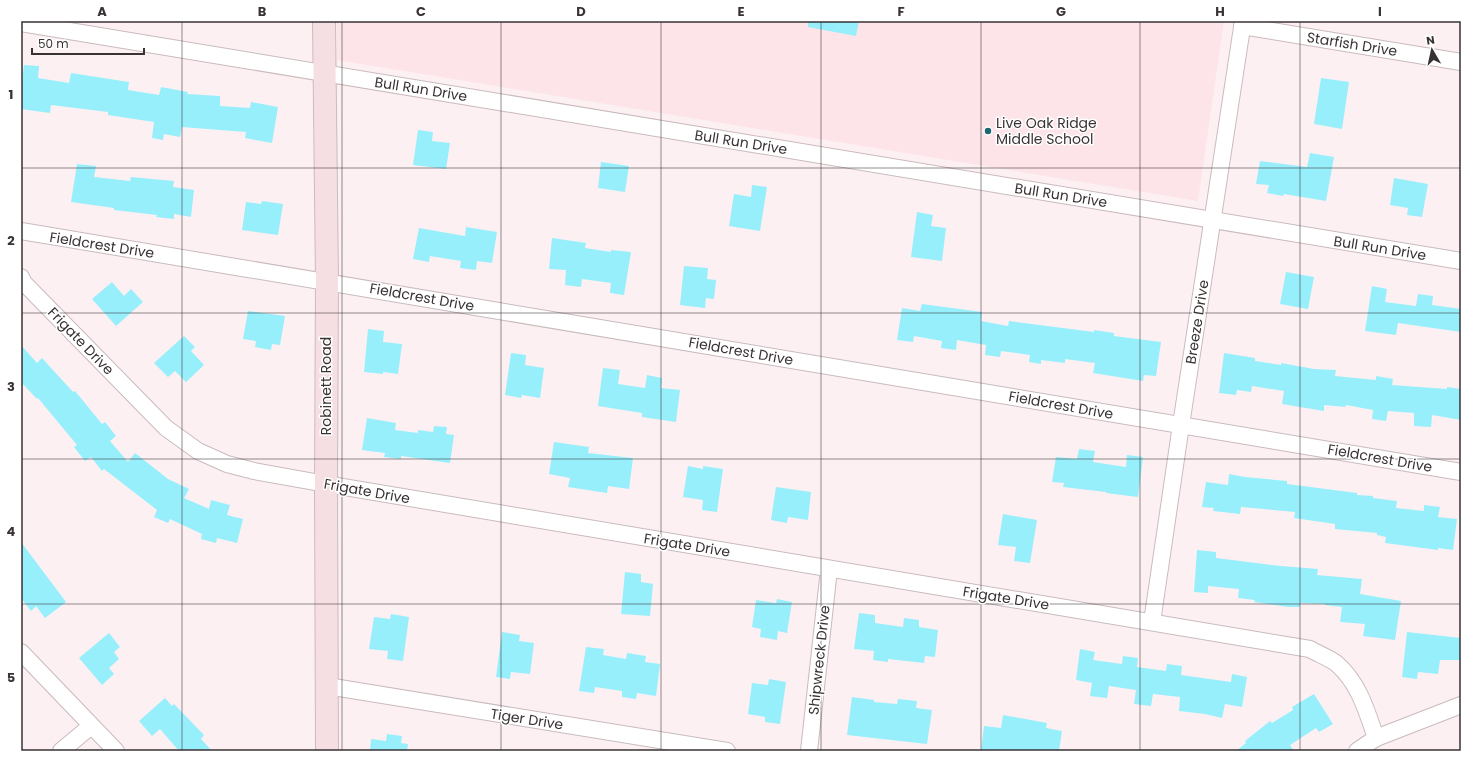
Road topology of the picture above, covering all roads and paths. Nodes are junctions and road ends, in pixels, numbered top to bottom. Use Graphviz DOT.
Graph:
graph roads {
  1 [pos="324,21"];
  2 [pos="21,23"];
  3 [pos="1242,23"];
  4 [pos="1461,62"];
  5 [pos="325,73"];
  6 [pos="1212,221"];
  7 [pos="21,231"];
  8 [pos="1461,261"];
  9 [pos="21,277"];
  10 [pos="327,281"];
  11 [pos="1180,425"];
  12 [pos="1461,472"];
  13 [pos="326,484"];
  14 [pos="829,569"];
  15 [pos="1152,622"];
  16 [pos="21,652"];
  17 [pos="327,686"];
  18 [pos="1461,705"];
  19 [pos="91,726"];
  20 [pos="1376,738"];
  21 [pos="61,751"];
  22 [pos="116,751"];
  23 [pos="327,751"];
  24 [pos="727,751"];
  25 [pos="809,751"];
  26 [pos="1357,751"];
  1 -- 5 [label="street, Robinett Road"];
  2 -- 5 [label="street, Bull Run Drive"];
  3 -- 4 [label="street, Starfish Drive"];
  3 -- 6 [label="street, Breeze Drive"];
  5 -- 6 [label="street, Bull Run Drive"];
  5 -- 10 [label="street, Robinett Road"];
  6 -- 8 [label="street, Bull Run Drive"];
  6 -- 11 [label="street, Breeze Drive"];
  7 -- 10 [label="street, Fieldcrest Drive"];
  9 -- 13 [label="street, Frigate Drive"];
  10 -- 11 [label="street, Fieldcrest Drive"];
  10 -- 13 [label="street, Robinett Road"];
  11 -- 12 [label="street, Fieldcrest Drive"];
  11 -- 15 [label="street, Breeze Drive"];
  13 -- 14 [label="street, Frigate Drive"];
  13 -- 17 [label="street, Robinett Road"];
  14 -- 15 [label="street, Frigate Drive"];
  14 -- 25 [label="street, Shipwreck Drive"];
  15 -- 20 [label="street, Frigate Drive"];
  16 -- 19 [label="street"];
  17 -- 23 [label="street, Robinett Road"];
  17 -- 24 [label="street, Tiger Drive"];
  18 -- 20 [label="street"];
  19 -- 21 [label="street"];
  19 -- 22 [label="street"];
  20 -- 26 [label="street"];
}
